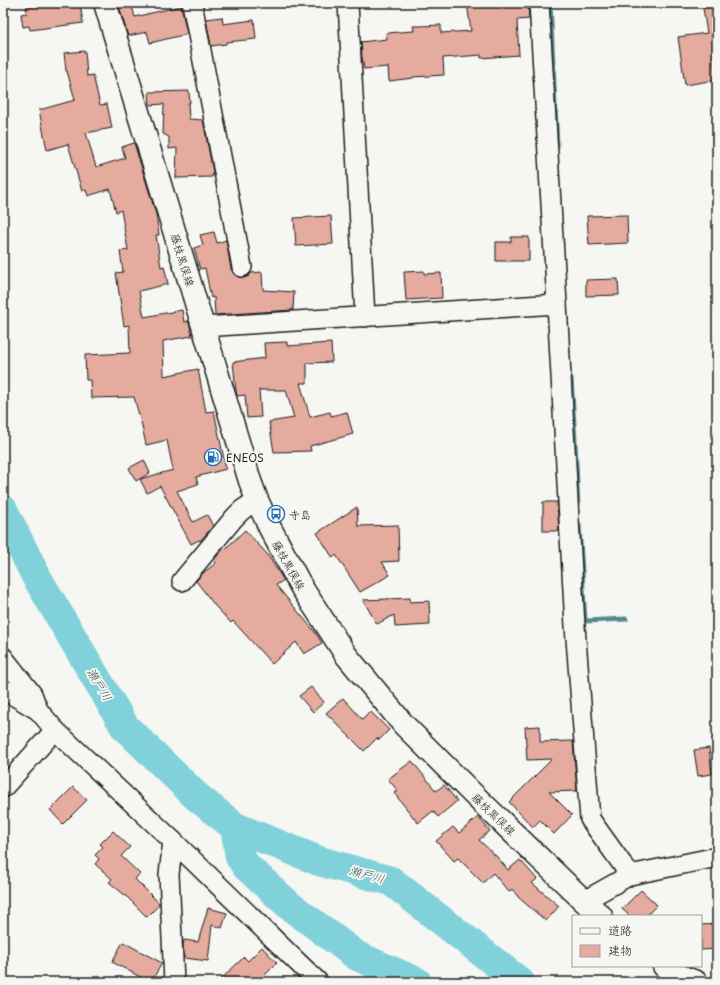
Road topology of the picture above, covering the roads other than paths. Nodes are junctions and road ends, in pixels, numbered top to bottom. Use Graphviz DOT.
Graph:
graph roads {
  1 [pos="105,3"];
  2 [pos="192,3"];
  3 [pos="348,3"];
  4 [pos="540,3"];
  5 [pos="242,267"];
  6 [pos="557,304"];
  7 [pos="365,317"];
  8 [pos="203,327"];
  9 [pos="257,500"];
  10 [pos="182,580"];
  11 [pos="3,657"];
  12 [pos="3,689"];
  13 [pos="38,710"];
  14 [pos="55,730"];
  15 [pos="3,788"];
  16 [pos="173,841"];
  17 [pos="717,857"];
  18 [pos="630,875"];
  19 [pos="584,901"];
  20 [pos="601,915"];
  21 [pos="665,967"];
  22 [pos="174,982"];
  23 [pos="318,982"];
  24 [pos="696,982"];
  1 -- 8 [label="main road, 藤枝黒俣線"];
  2 -- 5 [label="street"];
  3 -- 7 [label="street"];
  4 -- 6 [label="street"];
  6 -- 7 [label="street"];
  6 -- 18 [label="street"];
  7 -- 8 [label="street"];
  8 -- 9 [label="main road, 藤枝黒俣線"];
  9 -- 10 [label="street"];
  9 -- 19 [label="main road, 藤枝黒俣線"];
  11 -- 13 [label="street"];
  12 -- 13 [label="street"];
  13 -- 14 [label="street"];
  14 -- 15 [label="street"];
  14 -- 16 [label="street"];
  16 -- 22 [label="street"];
  16 -- 23 [label="street"];
  17 -- 18 [label="street"];
  18 -- 19 [label="street"];
  19 -- 20 [label="main road, 藤枝黒俣線"];
  21 -- 24 [label="main road"];
}
